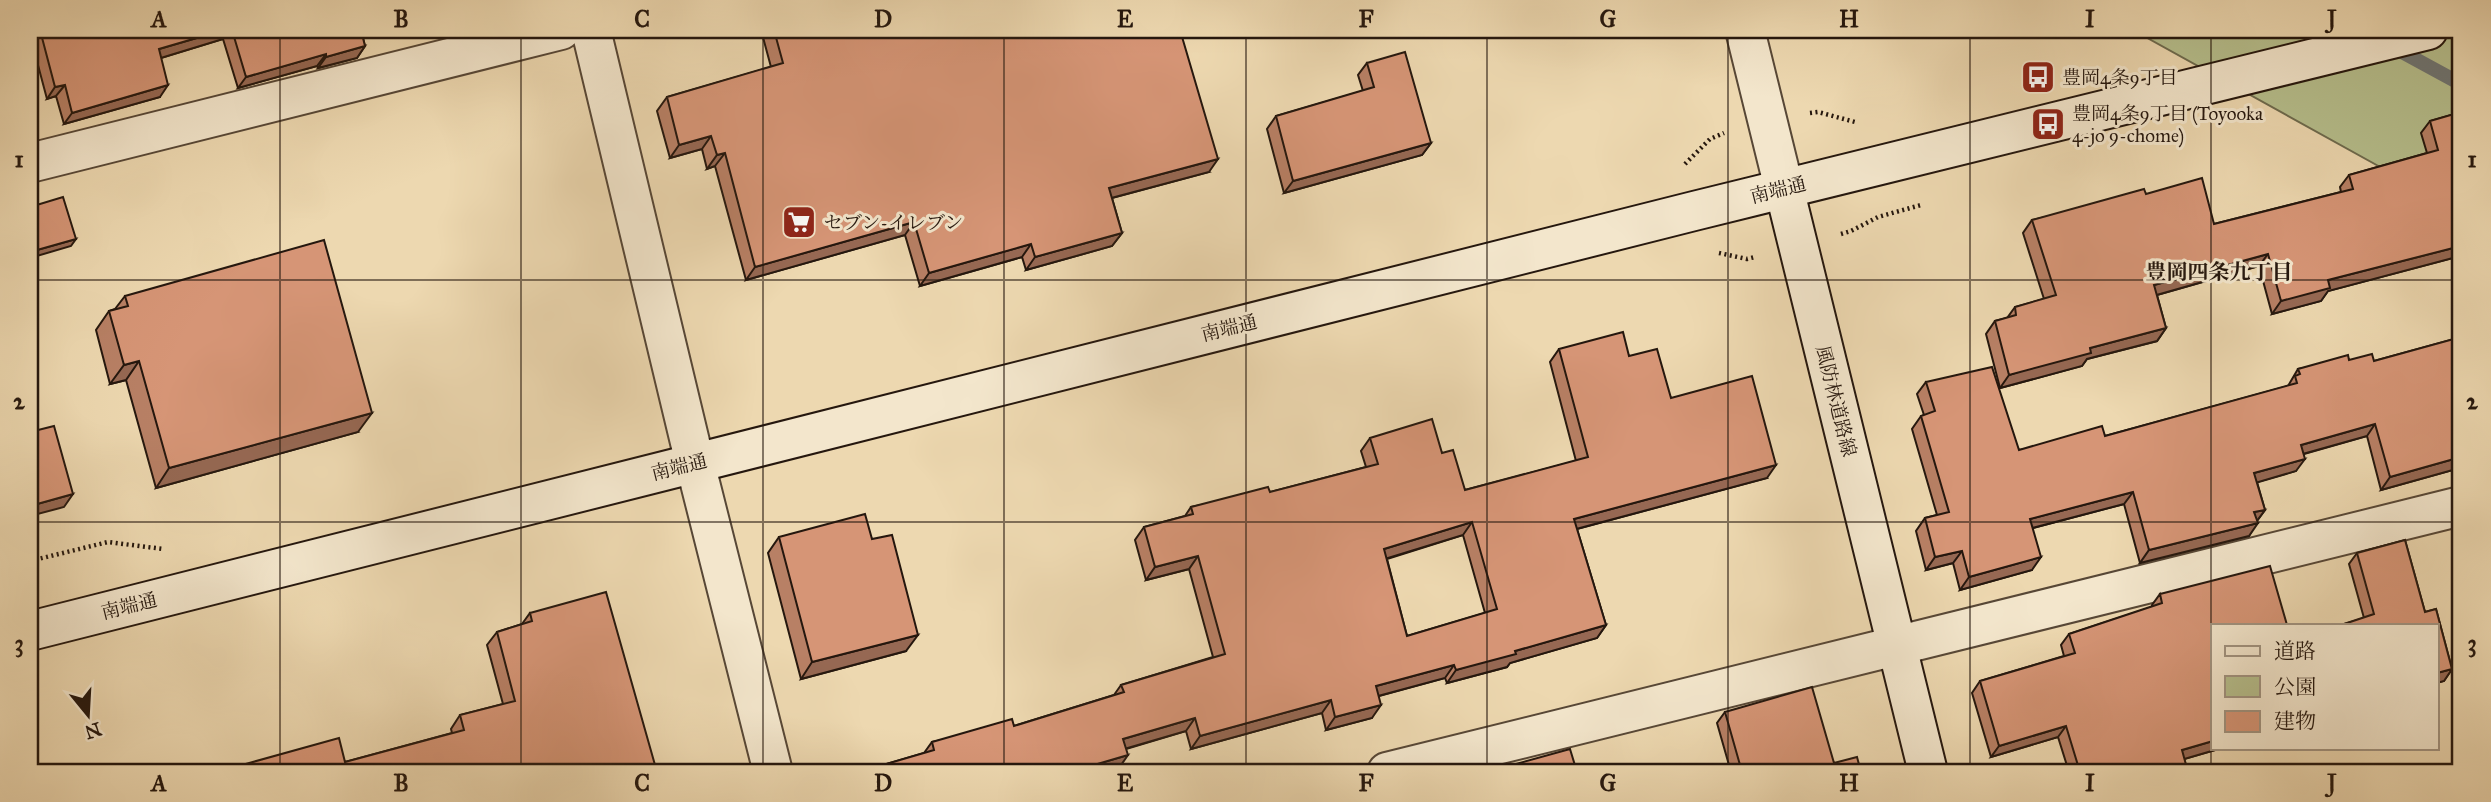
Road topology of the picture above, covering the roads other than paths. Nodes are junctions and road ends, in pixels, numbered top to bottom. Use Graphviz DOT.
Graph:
graph roads {
  1 [pos="561,30"];
  2 [pos="591,30"];
  3 [pos="1745,30"];
  4 [pos="2428,30"];
  5 [pos="30,163"];
  6 [pos="1784,188"];
  7 [pos="695,463"];
  8 [pos="2461,506"];
  9 [pos="30,631"];
  10 [pos="1897,646"];
  11 [pos="773,772"];
  12 [pos="1387,772"];
  13 [pos="1928,772"];
  1 -- 5 [label="street"];
  2 -- 7 [label="street"];
  3 -- 6 [label="street, 風防林道路線"];
  4 -- 6 [label="street, 南端通"];
  6 -- 7 [label="street, 南端通"];
  6 -- 10 [label="street, 風防林道路線"];
  7 -- 9 [label="street, 南端通"];
  7 -- 11 [label="street"];
  8 -- 10 [label="street"];
  10 -- 12 [label="street"];
  10 -- 13 [label="street, 風防林道路線"];
}
